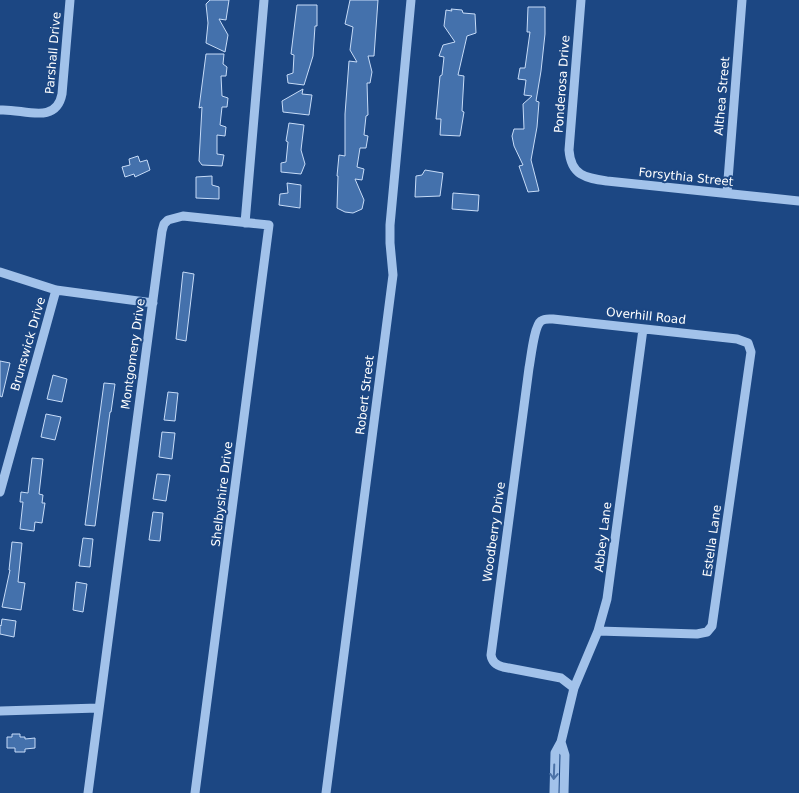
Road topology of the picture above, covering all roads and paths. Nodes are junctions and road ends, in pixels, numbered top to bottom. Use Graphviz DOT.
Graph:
graph roads {
  1 [pos="70,0"];
  2 [pos="264,0"];
  3 [pos="411,0"];
  4 [pos="581,0"];
  5 [pos="742,0"];
  6 [pos="0,110"];
  7 [pos="574,168"];
  8 [pos="727,193"];
  9 [pos="799,201"];
  10 [pos="245,223"];
  11 [pos="0,272"];
  12 [pos="56,290"];
  13 [pos="152,303"];
  14 [pos="541,321"];
  15 [pos="643,329"];
  16 [pos="748,343"];
  17 [pos="0,492"];
  18 [pos="598,632"];
  19 [pos="574,688"];
  20 [pos="98,708"];
  21 [pos="0,711"];
  22 [pos="562,742"];
  23 [pos="196,792"];
  24 [pos="88,793"];
  25 [pos="326,793"];
  26 [pos="554,793"];
  27 [pos="564,793"];
  1 -- 6 [label="street, Parshall Drive"];
  2 -- 10 [label="street"];
  3 -- 25 [label="street, Robert Street"];
  4 -- 7 [label="street, Ponderosa Drive"];
  5 -- 8 [label="street, Althea Street"];
  7 -- 8 [label="street, Forsythia Street"];
  8 -- 9 [label="street, Forsythia Street"];
  10 -- 13 [label="street, Montgomery Drive"];
  10 -- 23 [label="street, Shelbyshire Drive"];
  11 -- 12 [label="street"];
  12 -- 13 [label="street"];
  12 -- 17 [label="street, Brunswick Drive"];
  13 -- 20 [label="street, Montgomery Drive"];
  14 -- 15 [label="street, Overhill Road"];
  14 -- 19 [label="street, Woodberry Drive"];
  15 -- 16 [label="street, Overhill Road"];
  15 -- 18 [label="street, Abbey Lane"];
  16 -- 18 [label="street, Estella Lane"];
  18 -- 19 [label="street, Abbey Lane"];
  19 -- 22 [label="street, Abbey Lane"];
  20 -- 21 [label="street"];
  20 -- 24 [label="street, Montgomery Drive"];
  22 -- 26 [label="street, Abbey Lane, one-way"];
  22 -- 27 [label="street, Abbey Lane"];
}
